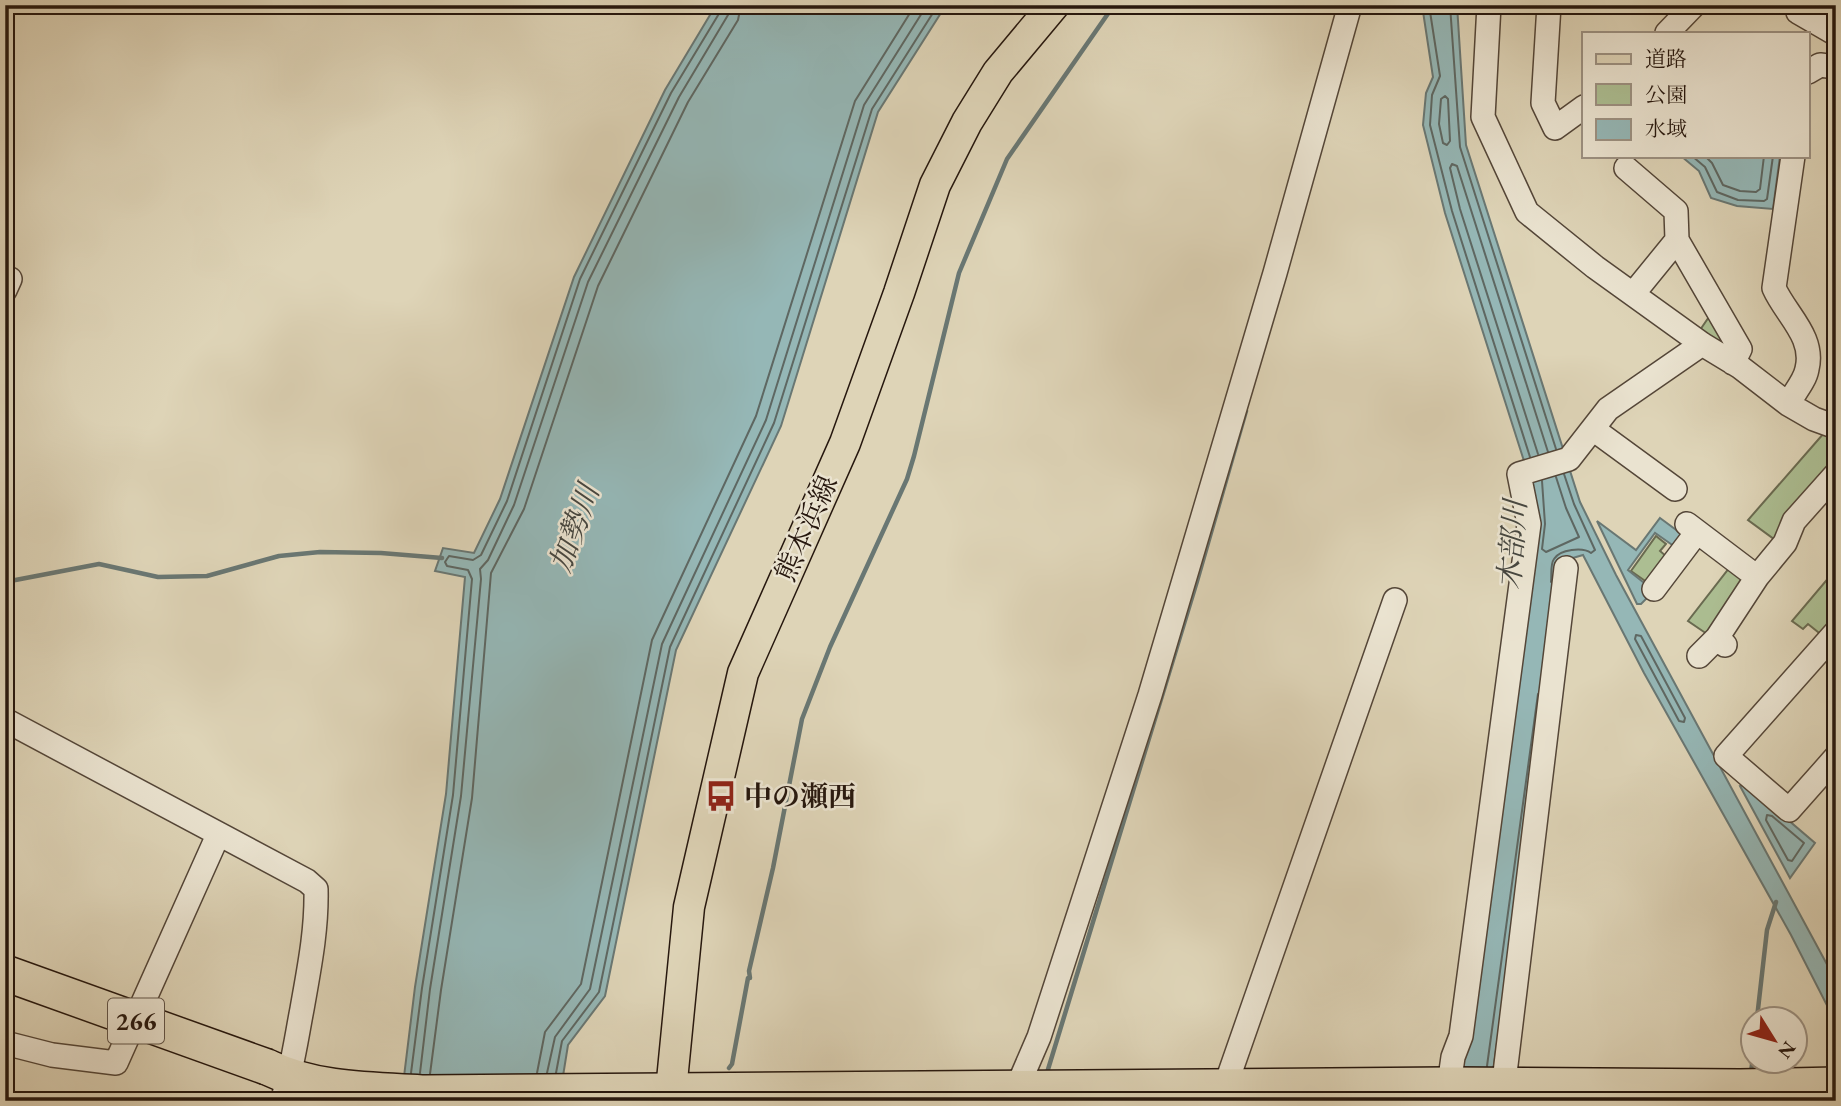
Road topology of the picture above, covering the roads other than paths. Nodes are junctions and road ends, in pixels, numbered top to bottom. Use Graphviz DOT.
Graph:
graph roads {
  1 [pos="1054,5"];
  2 [pos="1350,5"];
  3 [pos="1489,5"];
  4 [pos="1569,5"];
  5 [pos="1694,5"];
  6 [pos="1803,5"];
  7 [pos="1549,14"];
  8 [pos="1668,32"];
  9 [pos="1836,34"];
  10 [pos="1836,67"];
  11 [pos="1810,71"];
  12 [pos="1582,108"];
  13 [pos="1793,158"];
  14 [pos="1626,168"];
  15 [pos="1677,240"];
  16 [pos="1633,294"];
  17 [pos="1702,344"];
  18 [pos="1733,363"];
  19 [pos="1788,404"];
  20 [pos="1836,427"];
  21 [pos="1593,429"];
  22 [pos="1836,474"];
  23 [pos="1675,489"];
  24 [pos="1566,568"];
  25 [pos="1757,577"];
  26 [pos="1654,589"];
  27 [pos="1395,600"];
  28 [pos="1836,632"];
  29 [pos="1699,656"];
  30 [pos="5,720"];
  31 [pos="1836,757"];
  32 [pos="218,835"];
  33 [pos="5,973"];
  34 [pos="5,993"];
  35 [pos="5,1043"];
  36 [pos="275,1081"];
  37 [pos="1452,1085"];
  38 [pos="1836,1085"];
  39 [pos="1226,1087"];
  40 [pos="1017,1088"];
  41 [pos="1501,1091"];
  42 [pos="665,1094"];
  43 [pos="1054,1094"];
  1 -- 42 [label="main road, 熊本浜線"];
  2 -- 40 [label="street"];
  3 -- 16 [label="street"];
  4 -- 7 [label="street"];
  5 -- 8 [label="street"];
  6 -- 9 [label="street"];
  7 -- 12 [label="street"];
  10 -- 11 [label="street"];
  13 -- 19 [label="street"];
  14 -- 15 [label="street"];
  15 -- 16 [label="street"];
  15 -- 18 [label="street"];
  16 -- 17 [label="street"];
  17 -- 18 [label="street"];
  17 -- 21 [label="street"];
  18 -- 19 [label="street"];
  19 -- 20 [label="street"];
  21 -- 23 [label="street"];
  21 -- 37 [label="street"];
  22 -- 25 [label="street"];
  24 -- 41 [label="street"];
  25 -- 26 [label="street"];
  25 -- 29 [label="street"];
  27 -- 39 [label="street"];
  28 -- 31 [label="street"];
  30 -- 32 [label="street"];
  32 -- 35 [label="street"];
  32 -- 36 [label="street"];
  33 -- 36 [label="highway, 266, bridge"];
  34 -- 36 [label="highway, 266"];
  36 -- 42 [label="highway, 266"];
  37 -- 39 [label="highway, 266"];
  37 -- 41 [label="highway, 266"];
  38 -- 41 [label="highway, 266"];
  39 -- 43 [label="highway, 266"];
  40 -- 42 [label="highway, 266"];
  40 -- 43 [label="highway, 266"];
}
